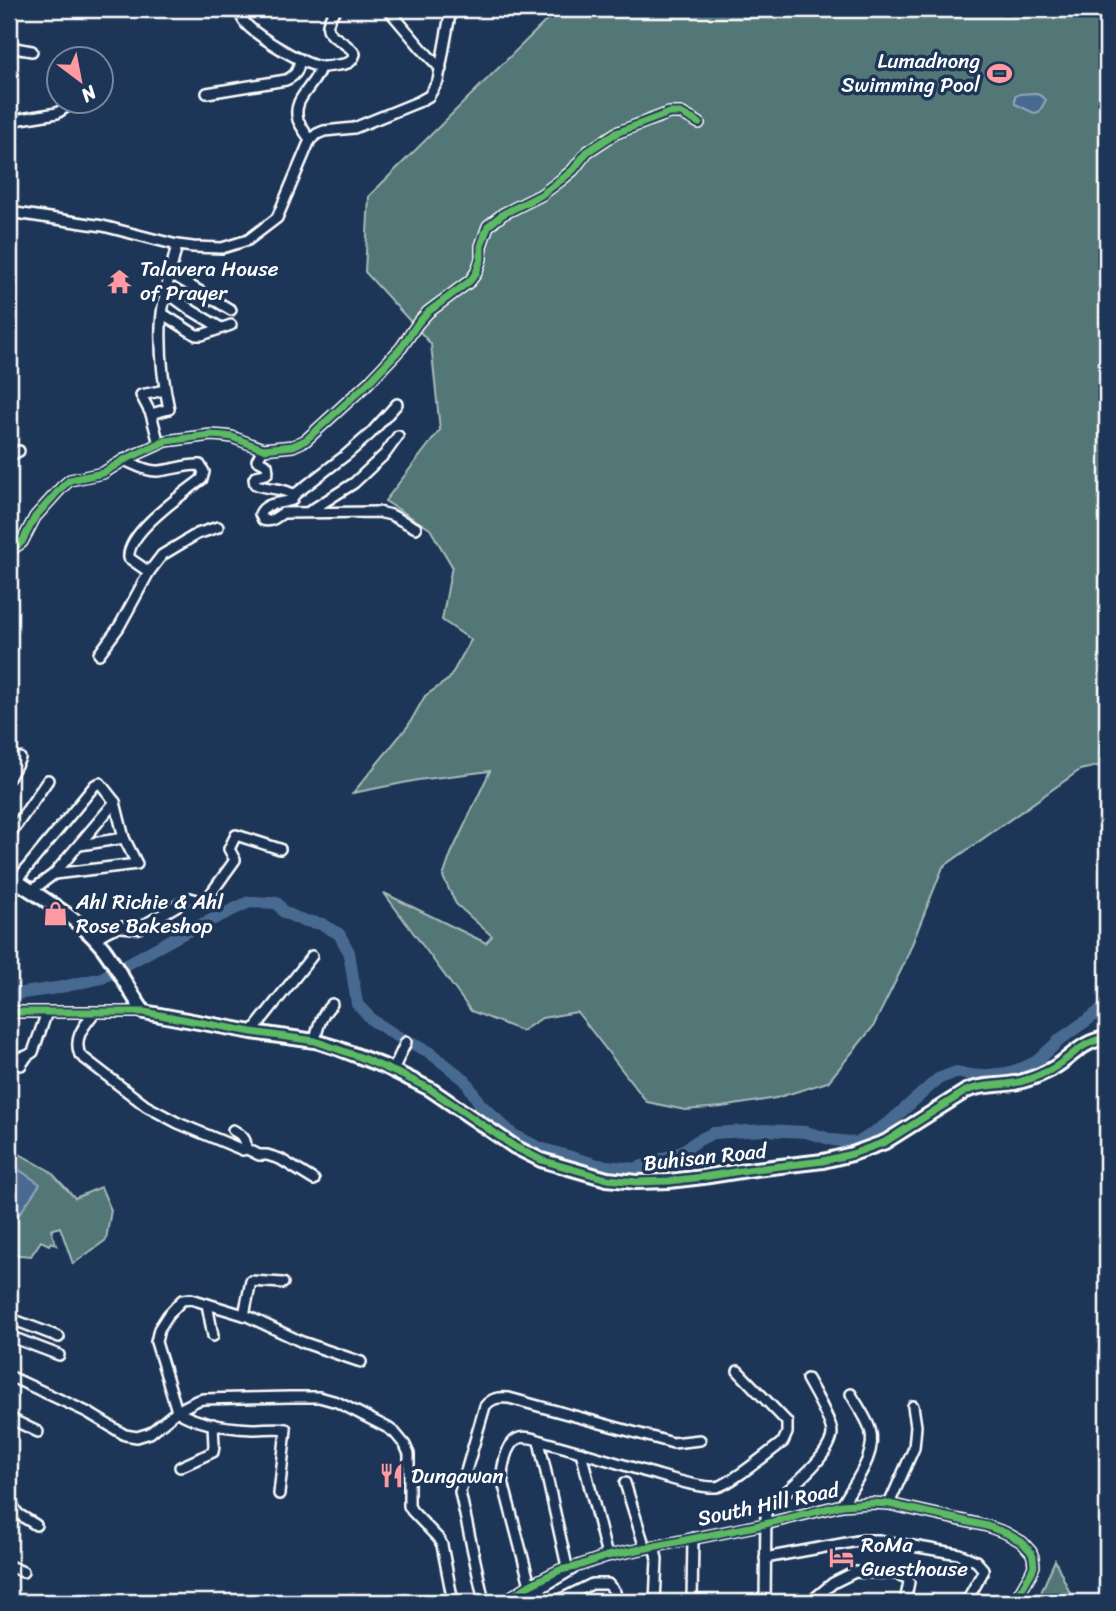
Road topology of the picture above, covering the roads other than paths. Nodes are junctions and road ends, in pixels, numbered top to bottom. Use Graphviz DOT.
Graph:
graph roads {
  1 [pos="239,9"];
  2 [pos="336,9"];
  3 [pos="388,9"];
  4 [pos="451,9"];
  5 [pos="9,47"];
  6 [pos="32,51"];
  7 [pos="300,59"];
  8 [pos="320,67"];
  9 [pos="440,69"];
  10 [pos="207,93"];
  11 [pos="46,115"];
  12 [pos="9,121"];
  13 [pos="699,123"];
  14 [pos="310,141"];
  15 [pos="9,212"];
  16 [pos="177,245"];
  17 [pos="171,274"];
  18 [pos="166,292"];
  19 [pos="231,310"];
  20 [pos="163,314"];
  21 [pos="164,390"];
  22 [pos="397,404"];
  23 [pos="151,414"];
  24 [pos="398,436"];
  25 [pos="159,444"];
  26 [pos="263,449"];
  27 [pos="19,451"];
  28 [pos="9,456"];
  29 [pos="124,460"];
  30 [pos="294,495"];
  31 [pos="309,512"];
  32 [pos="218,527"];
  33 [pos="416,528"];
  34 [pos="9,551"];
  35 [pos="149,572"];
  36 [pos="99,654"];
  37 [pos="20,758"];
  38 [pos="9,778"];
  39 [pos="48,780"];
  40 [pos="115,802"];
  41 [pos="9,836"];
  42 [pos="124,838"];
  43 [pos="80,845"];
  44 [pos="280,849"];
  45 [pos="54,874"];
  46 [pos="12,879"];
  47 [pos="31,891"];
  48 [pos="95,939"];
  49 [pos="312,956"];
  50 [pos="332,1004"];
  51 [pos="9,1012"];
  52 [pos="47,1012"];
  53 [pos="144,1012"];
  54 [pos="94,1013"];
  55 [pos="252,1032"];
  56 [pos="1107,1038"];
  57 [pos="314,1041"];
  58 [pos="406,1042"];
  59 [pos="9,1060"];
  60 [pos="393,1070"];
  61 [pos="233,1130"];
  62 [pos="245,1148"];
  63 [pos="314,1180"];
  64 [pos="283,1283"];
  65 [pos="207,1304"];
  66 [pos="244,1315"];
  67 [pos="9,1318"];
  68 [pos="22,1324"];
  69 [pos="59,1336"];
  70 [pos="213,1336"];
  71 [pos="12,1338"];
  72 [pos="59,1355"];
  73 [pos="361,1362"];
  74 [pos="738,1370"];
  75 [pos="9,1376"];
  76 [pos="807,1379"];
  77 [pos="851,1394"];
  78 [pos="914,1406"];
  79 [pos="177,1411"];
  80 [pos="9,1418"];
  81 [pos="212,1424"];
  82 [pos="38,1432"];
  83 [pos="700,1440"];
  84 [pos="540,1441"];
  85 [pos="581,1452"];
  86 [pos="180,1467"];
  87 [pos="625,1483"];
  88 [pos="279,1494"];
  89 [pos="9,1500"];
  90 [pos="889,1504"];
  91 [pos="842,1505"];
  92 [pos="765,1524"];
  93 [pos="36,1525"];
  94 [pos="693,1538"];
  95 [pos="649,1547"];
  96 [pos="607,1556"];
  97 [pos="765,1558"];
  98 [pos="9,1566"];
  99 [pos="570,1569"];
  100 [pos="23,1572"];
  101 [pos="532,1588"];
  102 [pos="453,1602"];
  103 [pos="484,1602"];
  104 [pos="503,1602"];
  105 [pos="517,1602"];
  106 [pos="556,1602"];
  107 [pos="617,1602"];
  108 [pos="654,1602"];
  109 [pos="692,1602"];
  110 [pos="765,1602"];
  111 [pos="810,1602"];
  112 [pos="905,1602"];
  113 [pos="966,1602"];
  114 [pos="1014,1602"];
  1 -- 7 [label="street"];
  2 -- 8 [label="street"];
  3 -- 9 [label="street"];
  4 -- 9 [label="street"];
  5 -- 6 [label="street"];
  7 -- 8 [label="street"];
  7 -- 10 [label="street"];
  8 -- 14 [label="street"];
  9 -- 14 [label="street"];
  11 -- 12 [label="street"];
  13 -- 26 [label="street"];
  14 -- 16 [label="street"];
  15 -- 16 [label="street"];
  16 -- 17 [label="street"];
  17 -- 18 [label="street"];
  17 -- 19 [label="street"];
  18 -- 20 [label="street"];
  18 -- 20 [label="street"];
  20 -- 21 [label="street"];
  21 -- 23 [label="street"];
  21 -- 23 [label="street"];
  22 -- 30 [label="street"];
  23 -- 25 [label="street"];
  24 -- 31 [label="street"];
  25 -- 26 [label="street"];
  25 -- 29 [label="street"];
  26 -- 30 [label="street"];
  27 -- 28 [label="street"];
  29 -- 34 [label="street"];
  29 -- 35 [label="street"];
  30 -- 31 [label="street"];
  31 -- 33 [label="street"];
  32 -- 35 [label="street"];
  35 -- 36 [label="street"];
  37 -- 38 [label="street"];
  39 -- 41 [label="street"];
  40 -- 42 [label="street"];
  40 -- 43 [label="street"];
  40 -- 46 [label="street"];
  42 -- 43 [label="street"];
  42 -- 45 [label="street"];
  43 -- 45 [label="street"];
  44 -- 48 [label="street"];
  45 -- 47 [label="street"];
  46 -- 47 [label="street"];
  47 -- 48 [label="street"];
  48 -- 53 [label="street"];
  49 -- 55 [label="street"];
  50 -- 57 [label="street"];
  51 -- 52 [label="street"];
  52 -- 54 [label="street"];
  52 -- 59 [label="street"];
  53 -- 54 [label="street"];
  53 -- 55 [label="street, Buhisan Road"];
  54 -- 62 [label="street"];
  55 -- 57 [label="street, Buhisan Road"];
  56 -- 60 [label="street, Buhisan Road"];
  57 -- 60 [label="street, Buhisan Road"];
  58 -- 60 [label="street"];
  61 -- 62 [label="street"];
  62 -- 63 [label="street"];
  64 -- 66 [label="street"];
  65 -- 66 [label="street"];
  65 -- 70 [label="street"];
  65 -- 79 [label="street"];
  66 -- 73 [label="street"];
  67 -- 68 [label="street"];
  68 -- 69 [label="street"];
  68 -- 71 [label="street"];
  71 -- 72 [label="street"];
  74 -- 85 [label="street"];
  75 -- 79 [label="street"];
  76 -- 92 [label="street"];
  77 -- 91 [label="street"];
  78 -- 90 [label="street"];
  79 -- 81 [label="street"];
  79 -- 102 [label="street"];
  80 -- 82 [label="street"];
  81 -- 86 [label="street"];
  81 -- 88 [label="street"];
  83 -- 103 [label="street"];
  84 -- 85 [label="street"];
  84 -- 99 [label="street"];
  84 -- 101 [label="street"];
  85 -- 96 [label="street"];
  87 -- 95 [label="street"];
  89 -- 93 [label="street"];
  90 -- 91 [label="street, South Hill Road"];
  90 -- 114 [label="street, South Hill Road"];
  91 -- 92 [label="street, South Hill Road"];
  92 -- 94 [label="street, South Hill Road"];
  92 -- 97 [label="street"];
  94 -- 95 [label="street, South Hill Road"];
  94 -- 109 [label="street"];
  95 -- 96 [label="street, South Hill Road"];
  95 -- 108 [label="street"];
  96 -- 99 [label="street, South Hill Road"];
  97 -- 110 [label="street"];
  97 -- 113 [label="street"];
  98 -- 100 [label="street"];
  99 -- 101 [label="street, South Hill Road"];
  101 -- 104 [label="street, South Hill Road"];
  101 -- 105 [label="street, South Hill Road"];
  106 -- 107 [label="street"];
  111 -- 112 [label="street"];
}
